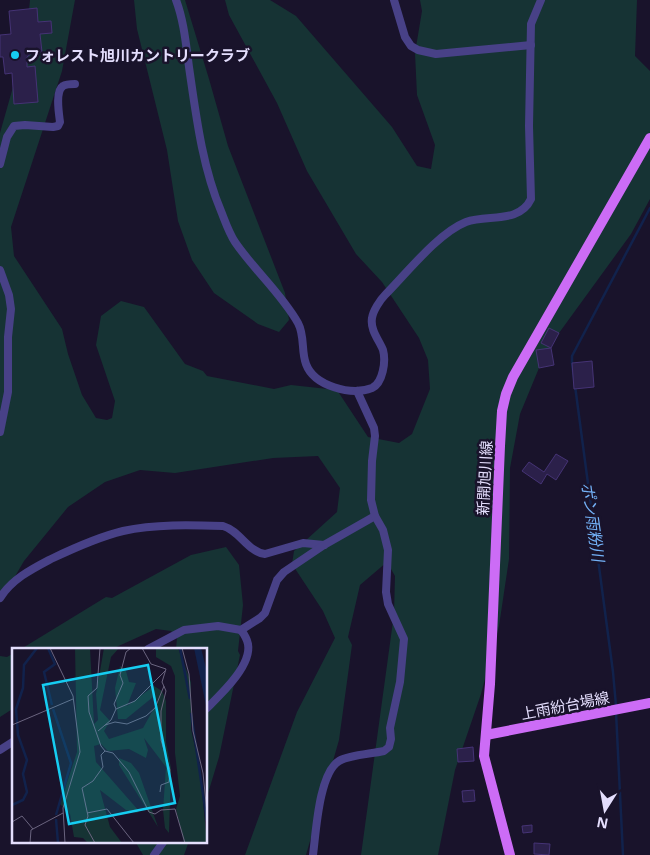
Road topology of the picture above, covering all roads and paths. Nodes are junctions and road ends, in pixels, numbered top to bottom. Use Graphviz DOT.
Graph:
graph roads {
  1 [pos="176,0"];
  2 [pos="394,0"];
  3 [pos="541,0"];
  4 [pos="531,45"];
  5 [pos="75,84"];
  6 [pos="650,138"];
  7 [pos="0,164"];
  8 [pos="0,270"];
  9 [pos="357,391"];
  10 [pos="0,432"];
  11 [pos="375,516"];
  12 [pos="324,545"];
  13 [pos="0,598"];
  14 [pos="241,630"];
  15 [pos="150,648"];
  16 [pos="650,703"];
  17 [pos="208,707"];
  18 [pos="486,735"];
  19 [pos="12,742"];
  20 [pos="0,750"];
  21 [pos="163,842"];
  22 [pos="154,855"];
  23 [pos="312,855"];
  24 [pos="510,855"];
  1 -- 9 [label="lane"];
  2 -- 4 [label="lane"];
  3 -- 4 [label="lane"];
  4 -- 9 [label="lane"];
  5 -- 7 [label="lane"];
  6 -- 18 [label="main road, 新開旭川線"];
  8 -- 10 [label="lane"];
  9 -- 11 [label="lane"];
  11 -- 12 [label="lane"];
  11 -- 23 [label="lane"];
  12 -- 13 [label="lane"];
  12 -- 14 [label="lane"];
  14 -- 15 [label="lane"];
  14 -- 17 [label="lane"];
  16 -- 18 [label="main road, 上雨紛台場線"];
  18 -- 24 [label="main road, 新開旭川線"];
  19 -- 20 [label="lane"];
  21 -- 22 [label="lane"];
}
